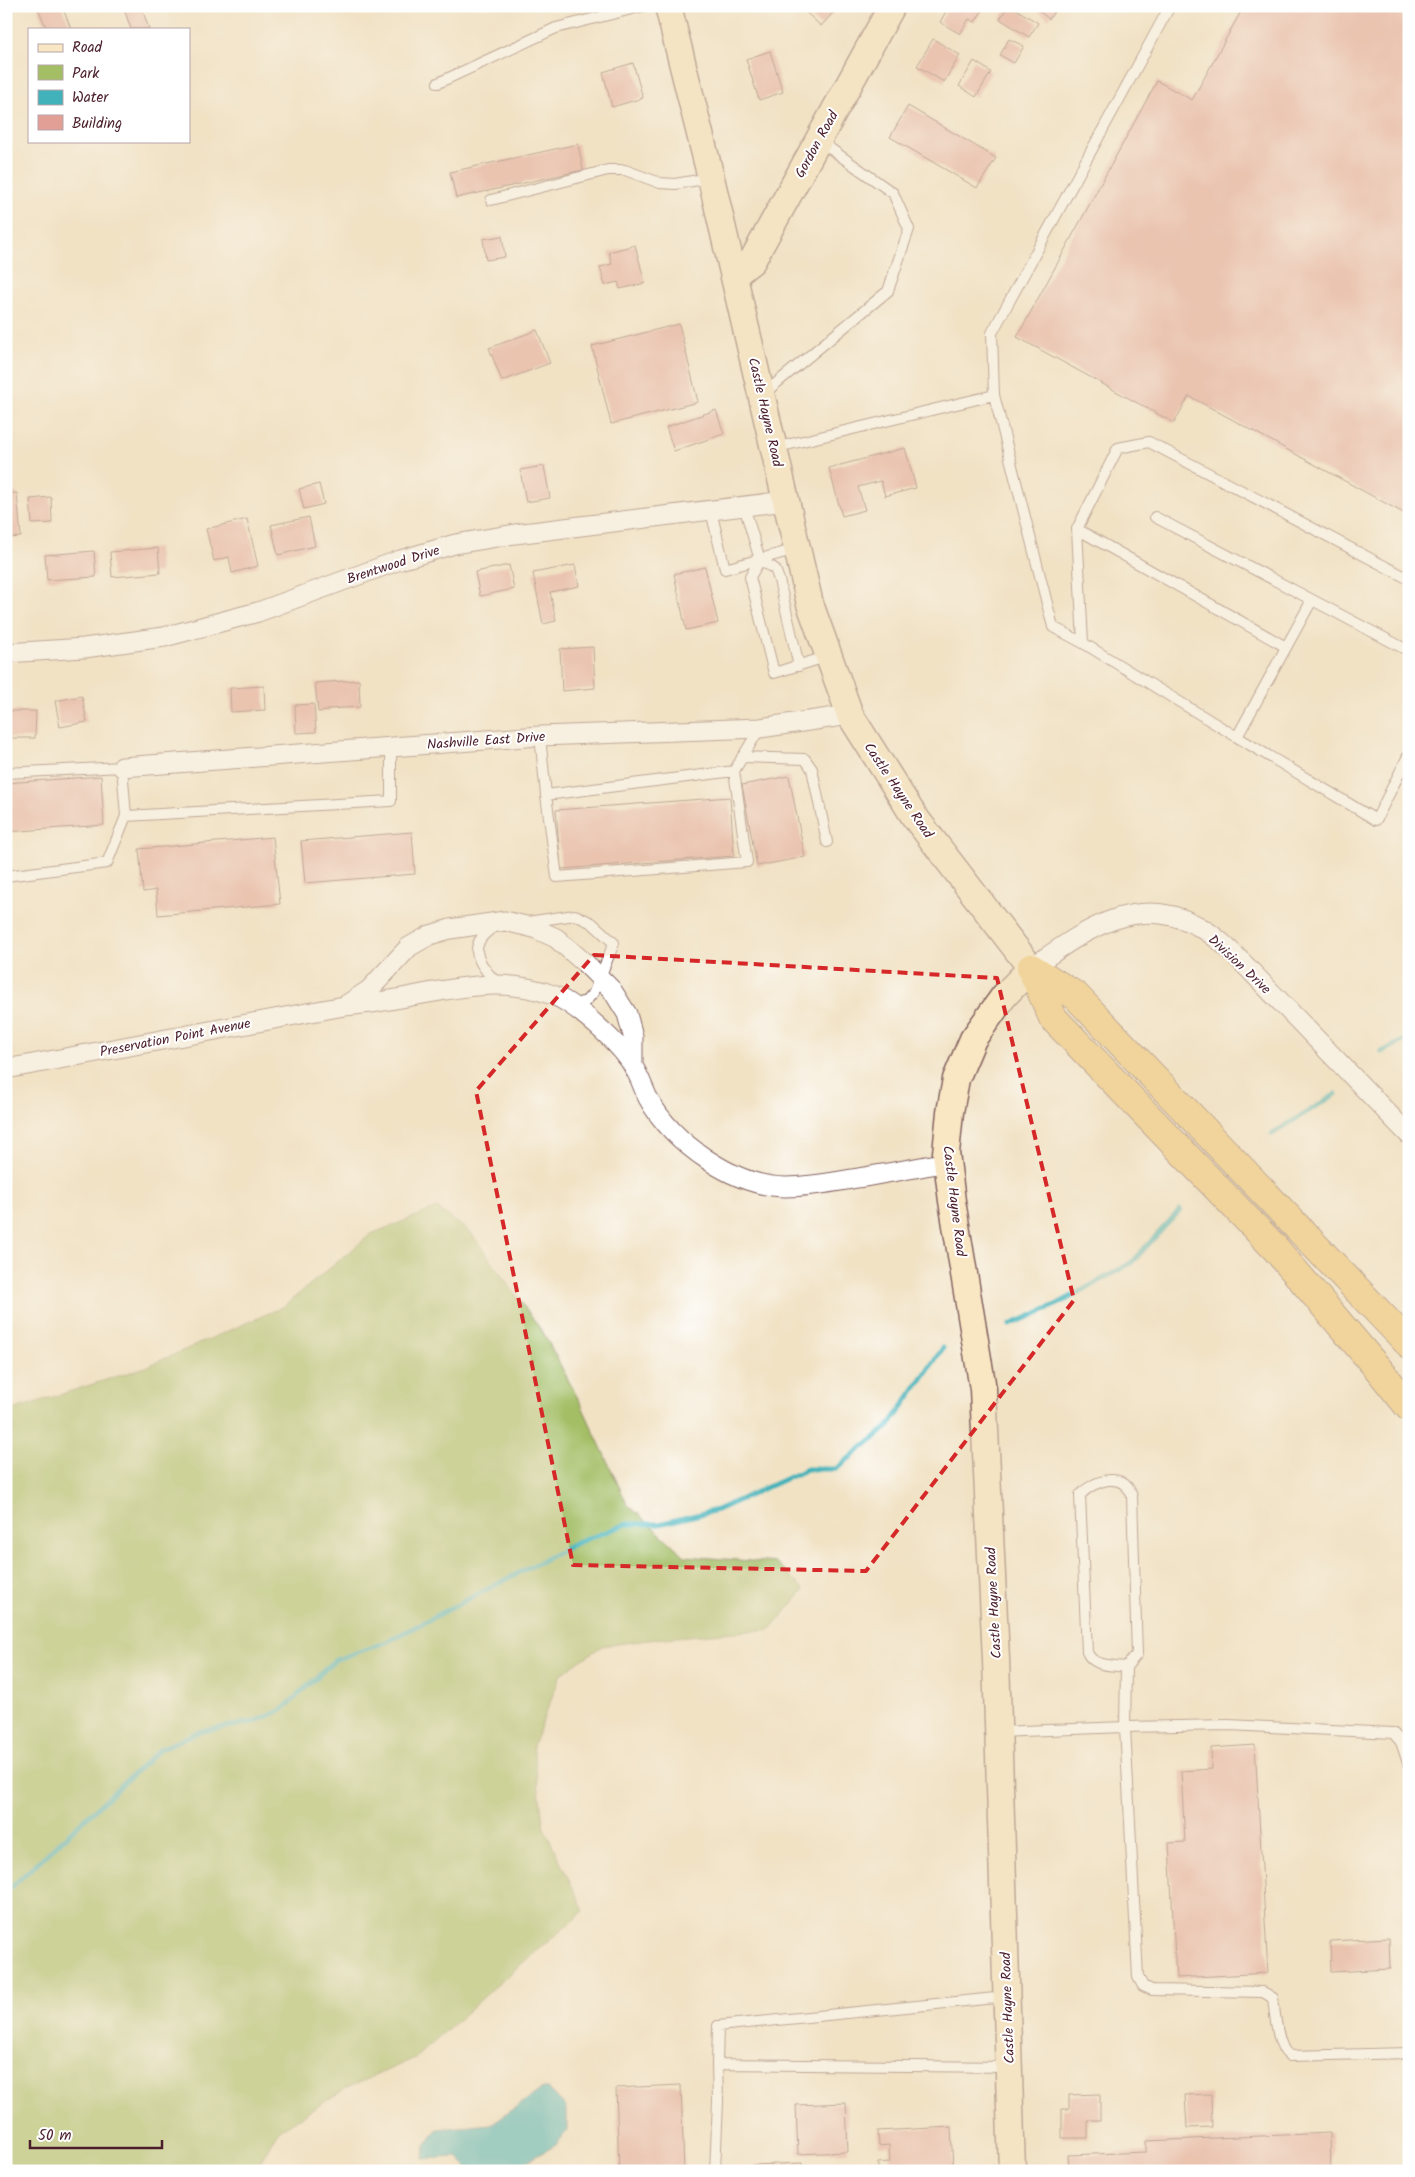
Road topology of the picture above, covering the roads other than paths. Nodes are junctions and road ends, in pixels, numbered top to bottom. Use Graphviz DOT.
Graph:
graph roads {
  1 [pos="644,6"];
  2 [pos="668,6"];
  3 [pos="892,6"];
  4 [pos="1170,6"];
  5 [pos="438,83"];
  6 [pos="818,140"];
  7 [pos="711,178"];
  8 [pos="491,200"];
  9 [pos="734,276"];
  10 [pos="994,395"];
  11 [pos="762,396"];
  12 [pos="774,448"];
  13 [pos="786,501"];
  14 [pos="744,506"];
  15 [pos="711,511"];
  16 [pos="1155,517"];
  17 [pos="1077,529"];
  18 [pos="797,548"];
  19 [pos="760,560"];
  20 [pos="1409,579"];
  21 [pos="1312,600"];
  22 [pos="1083,643"];
  23 [pos="1286,647"];
  24 [pos="1409,651"];
  25 [pos="6,654"];
  26 [pos="830,656"];
  27 [pos="799,666"];
  28 [pos="850,715"];
  29 [pos="760,728"];
  30 [pos="540,736"];
  31 [pos="1237,737"];
  32 [pos="392,747"];
  33 [pos="1409,754"];
  34 [pos="742,757"];
  35 [pos="122,767"];
  36 [pos="734,770"];
  37 [pos="6,773"];
  38 [pos="546,796"];
  39 [pos="126,816"];
  40 [pos="827,842"];
  41 [pos="6,876"];
  42 [pos="511,922"];
  43 [pos="1031,968"];
  44 [pos="601,978"];
  45 [pos="498,984"];
  46 [pos="570,1005"];
  47 [pos="344,1006"];
  48 [pos="633,1066"];
  49 [pos="6,1068"];
  50 [pos="1409,1135"];
  51 [pos="947,1162"];
  52 [pos="1275,1248"];
  53 [pos="1370,1301"];
  54 [pos="1409,1338"];
  55 [pos="1409,1344"];
  56 [pos="1409,1381"];
  57 [pos="1409,1407"];
  58 [pos="1126,1667"];
  59 [pos="1125,1727"];
  60 [pos="998,1732"];
  61 [pos="1409,1766"];
  62 [pos="1007,1997"];
  63 [pos="1409,2053"];
  64 [pos="717,2064"];
  65 [pos="1009,2067"];
  66 [pos="716,2171"];
  67 [pos="1012,2171"];
  1 -- 5 [label="lane"];
  2 -- 7 [label="main road, Castle Hayne Road"];
  3 -- 6 [label="main road, Gordon Road"];
  4 -- 10 [label="lane"];
  6 -- 9 [label="main road, Gordon Road"];
  6 -- 11 [label="lane"];
  7 -- 8 [label="lane"];
  7 -- 9 [label="main road, Castle Hayne Road"];
  9 -- 11 [label="main road, Castle Hayne Road"];
  10 -- 12 [label="lane"];
  10 -- 22 [label="lane"];
  11 -- 12 [label="main road, Castle Hayne Road"];
  12 -- 13 [label="main road, Castle Hayne Road"];
  13 -- 14 [label="street, Brentwood Drive"];
  13 -- 18 [label="main road, Castle Hayne Road"];
  14 -- 15 [label="street, Brentwood Drive"];
  14 -- 19 [label="lane"];
  15 -- 19 [label="lane"];
  15 -- 25 [label="street, Brentwood Drive"];
  16 -- 21 [label="lane"];
  17 -- 20 [label="lane"];
  17 -- 22 [label="lane"];
  17 -- 23 [label="lane"];
  18 -- 19 [label="lane"];
  18 -- 26 [label="main road, Castle Hayne Road"];
  19 -- 27 [label="lane"];
  19 -- 27 [label="lane"];
  21 -- 23 [label="lane"];
  21 -- 24 [label="lane"];
  22 -- 31 [label="lane"];
  23 -- 31 [label="lane"];
  26 -- 27 [label="lane"];
  26 -- 28 [label="main road, Castle Hayne Road"];
  28 -- 29 [label="street, Nashville East Drive"];
  28 -- 43 [label="main road, Castle Hayne Road"];
  29 -- 30 [label="street, Nashville East Drive"];
  29 -- 34 [label="lane"];
  30 -- 32 [label="street, Nashville East Drive"];
  30 -- 38 [label="lane"];
  31 -- 33 [label="lane"];
  32 -- 35 [label="street, Nashville East Drive"];
  32 -- 39 [label="lane"];
  34 -- 36 [label="lane"];
  34 -- 40 [label="lane"];
  35 -- 37 [label="lane"];
  35 -- 39 [label="lane"];
  36 -- 38 [label="lane"];
  36 -- 38 [label="lane"];
  39 -- 41 [label="lane"];
  42 -- 44 [label="street, Preservation Point Avenue"];
  42 -- 44 [label="lane"];
  42 -- 45 [label="lane"];
  42 -- 47 [label="street, Preservation Point Avenue"];
  43 -- 50 [label="street, Division Drive"];
  43 -- 51 [label="main road, Castle Hayne Road"];
  43 -- 52 [label="highway"];
  43 -- 53 [label="highway"];
  44 -- 46 [label="lane"];
  44 -- 48 [label="street, Preservation Point Avenue"];
  45 -- 46 [label="street, Preservation Point Avenue"];
  45 -- 47 [label="street, Preservation Point Avenue"];
  46 -- 48 [label="street, Preservation Point Avenue"];
  47 -- 49 [label="street, Preservation Point Avenue"];
  48 -- 51 [label="street, Preservation Point Avenue"];
  51 -- 60 [label="main road, Castle Hayne Road"];
  52 -- 56 [label="highway"];
  52 -- 57 [label="highway"];
  53 -- 54 [label="highway"];
  53 -- 55 [label="highway"];
  58 -- 58 [label="lane"];
  58 -- 59 [label="lane"];
  59 -- 60 [label="lane"];
  59 -- 61 [label="lane"];
  59 -- 63 [label="lane"];
  60 -- 62 [label="main road, Castle Hayne Road"];
  62 -- 64 [label="lane"];
  62 -- 65 [label="main road, Castle Hayne Road"];
  64 -- 65 [label="lane"];
  64 -- 66 [label="lane"];
  65 -- 67 [label="main road, Castle Hayne Road"];
}
